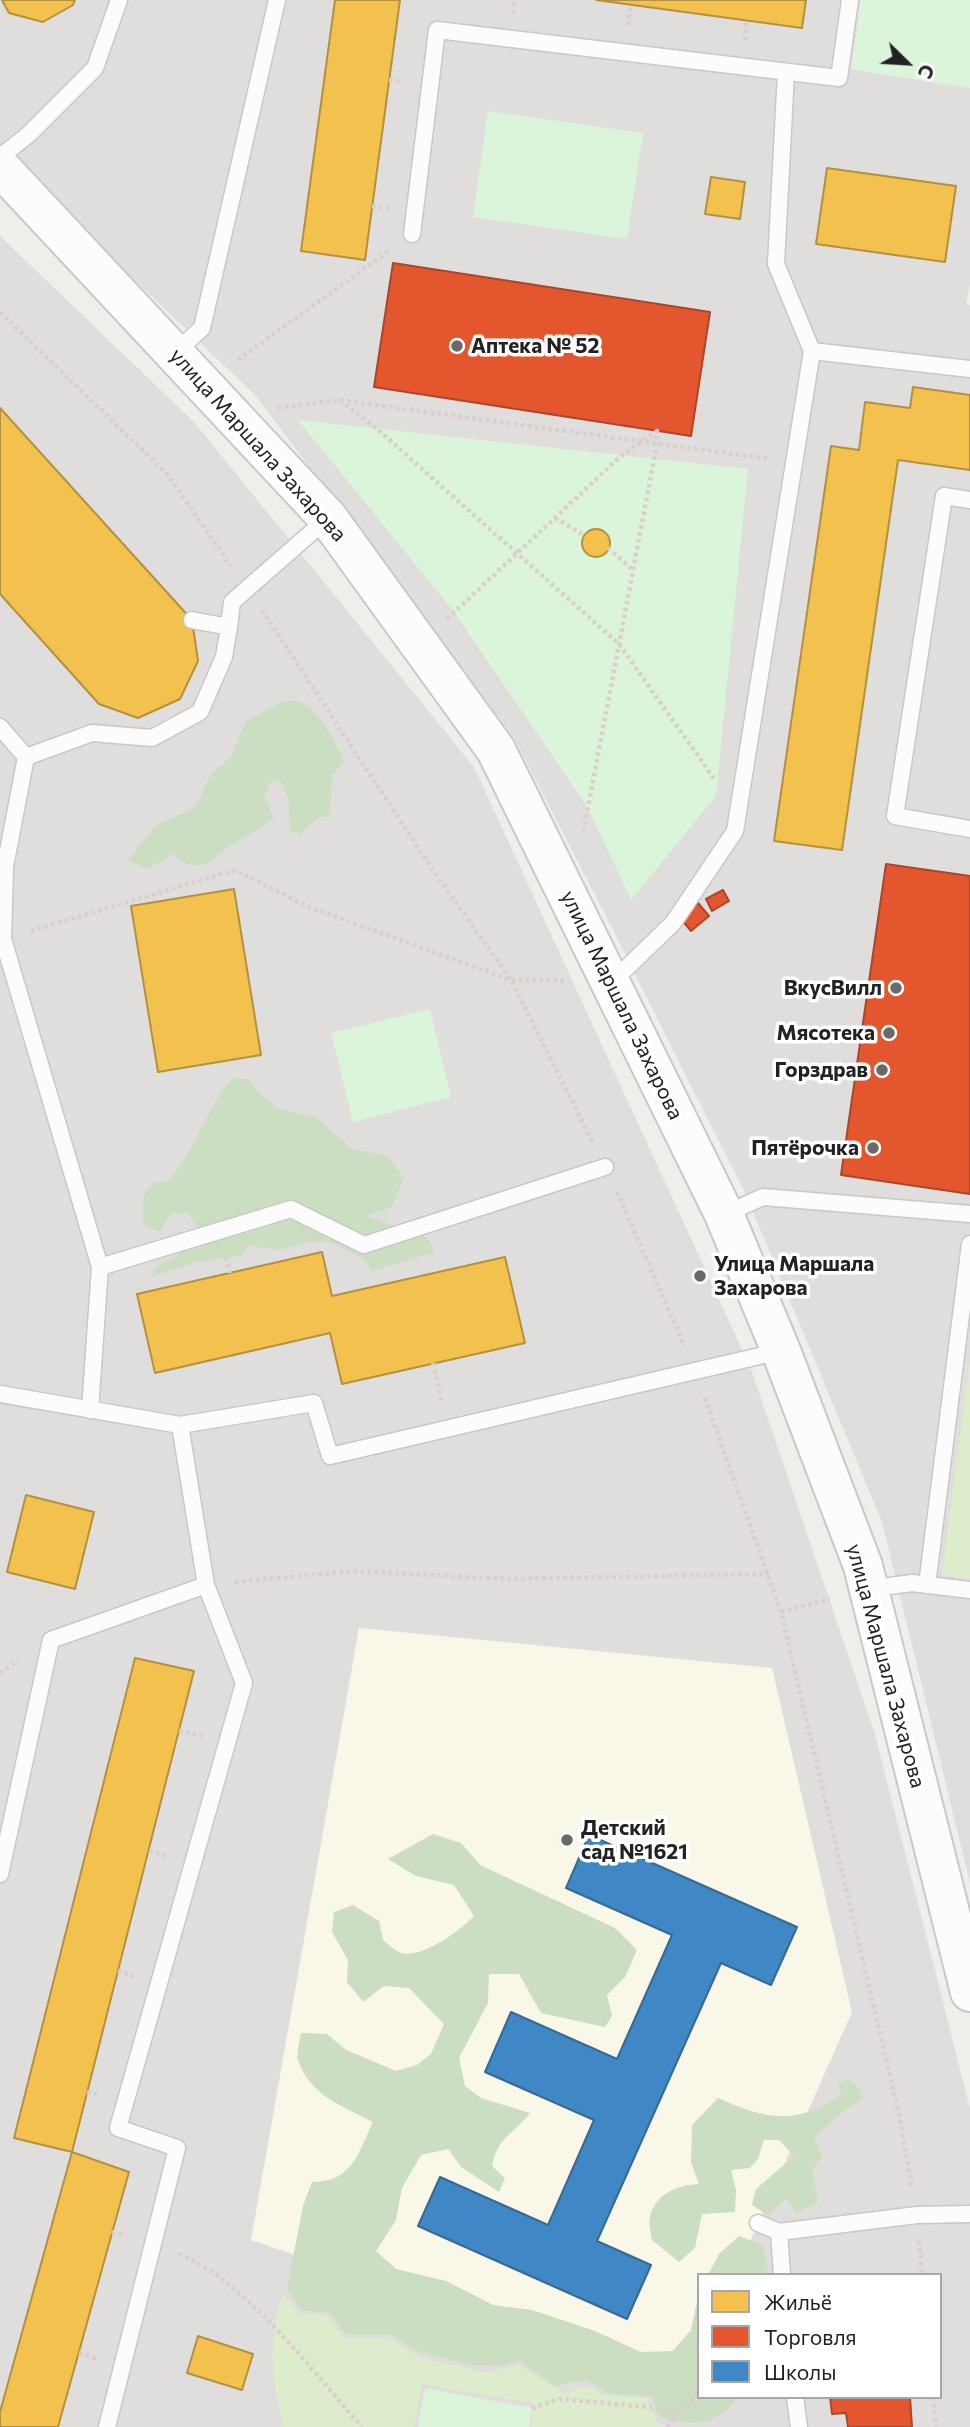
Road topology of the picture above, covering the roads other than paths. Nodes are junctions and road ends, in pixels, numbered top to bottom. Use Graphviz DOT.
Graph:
graph roads {
  1 [pos="118,0"];
  2 [pos="277,0"];
  3 [pos="850,0"];
  4 [pos="786,72"];
  5 [pos="0,157"];
  6 [pos="0,167"];
  7 [pos="412,234"];
  8 [pos="811,351"];
  9 [pos="176,352"];
  10 [pos="970,369"];
  11 [pos="970,500"];
  12 [pos="328,518"];
  13 [pos="192,620"];
  14 [pos="229,627"];
  15 [pos="0,727"];
  16 [pos="26,757"];
  17 [pos="970,829"];
  18 [pos="3,869"];
  19 [pos="0,887"];
  20 [pos="612,982"];
  21 [pos="605,1167"];
  22 [pos="724,1214"];
  23 [pos="970,1214"];
  24 [pos="970,1244"];
  25 [pos="100,1267"];
  26 [pos="781,1351"];
  27 [pos="0,1394"];
  28 [pos="90,1410"];
  29 [pos="180,1425"];
  30 [pos="206,1585"];
  31 [pos="927,1585"];
  32 [pos="868,1589"];
  33 [pos="970,1590"];
  34 [pos="0,1874"];
  35 [pos="970,1992"];
  36 [pos="970,2214"];
  37 [pos="758,2223"];
  38 [pos="779,2232"];
  39 [pos="782,2273"];
  40 [pos="795,2399"];
  41 [pos="107,2427"];
  42 [pos="799,2427"];
  1 -- 5 [label="lane"];
  2 -- 9 [label="lane"];
  3 -- 4 [label="lane"];
  4 -- 7 [label="lane"];
  4 -- 8 [label="lane"];
  6 -- 9 [label="street, улица Маршала Захарова"];
  8 -- 10 [label="lane"];
  8 -- 20 [label="lane"];
  9 -- 12 [label="street, улица Маршала Захарова"];
  11 -- 17 [label="lane"];
  12 -- 14 [label="lane"];
  12 -- 20 [label="street, улица Маршала Захарова"];
  13 -- 14 [label="lane"];
  14 -- 16 [label="lane"];
  15 -- 16 [label="lane"];
  16 -- 18 [label="lane"];
  18 -- 19 [label="lane"];
  18 -- 25 [label="lane"];
  20 -- 22 [label="street, улица Маршала Захарова"];
  21 -- 25 [label="lane"];
  22 -- 23 [label="lane"];
  22 -- 26 [label="street, улица Маршала Захарова"];
  24 -- 31 [label="lane"];
  25 -- 28 [label="lane"];
  26 -- 29 [label="lane"];
  26 -- 32 [label="street, улица Маршала Захарова"];
  27 -- 28 [label="lane"];
  28 -- 29 [label="lane"];
  29 -- 30 [label="lane"];
  30 -- 34 [label="lane"];
  30 -- 41 [label="lane"];
  31 -- 32 [label="lane"];
  31 -- 33 [label="lane"];
  32 -- 35 [label="street, улица Маршала Захарова"];
  36 -- 38 [label="lane"];
  37 -- 38 [label="lane"];
  38 -- 39 [label="lane"];
  40 -- 42 [label="lane"];
}
